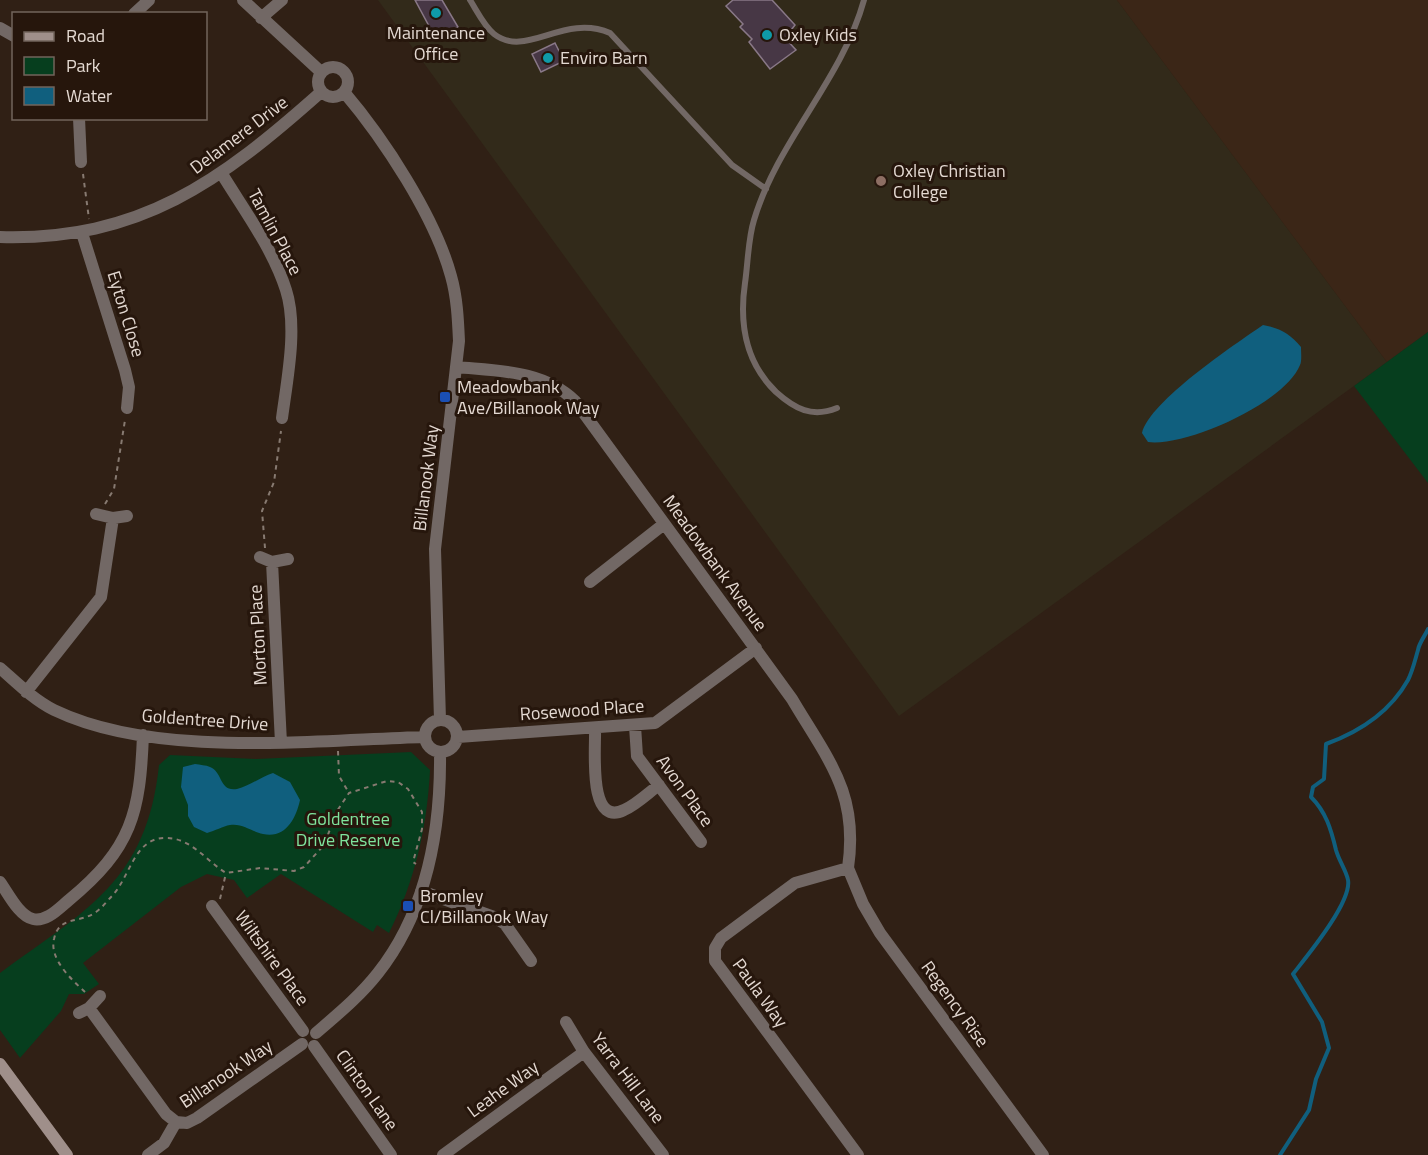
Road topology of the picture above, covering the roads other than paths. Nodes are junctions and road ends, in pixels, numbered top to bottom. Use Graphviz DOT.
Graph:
graph roads {
  1 [pos="149,0"];
  2 [pos="243,0"];
  3 [pos="282,0"];
  4 [pos="470,0"];
  5 [pos="864,0"];
  6 [pos="136,12"];
  7 [pos="261,18"];
  8 [pos="321,72"];
  9 [pos="321,92"];
  10 [pos="344,92"];
  11 [pos="79,120"];
  12 [pos="81,162"];
  13 [pos="222,174"];
  14 [pos="766,189"];
  15 [pos="86,232"];
  16 [pos="0,237"];
  17 [pos="457,367"];
  18 [pos="127,408"];
  19 [pos="837,408"];
  20 [pos="282,418"];
  21 [pos="127,516"];
  22 [pos="664,524"];
  23 [pos="288,559"];
  24 [pos="590,582"];
  25 [pos="756,648"];
  26 [pos="0,668"];
  27 [pos="26,692"];
  28 [pos="440,720"];
  29 [pos="635,726"];
  30 [pos="596,728"];
  31 [pos="143,735"];
  32 [pos="425,737"];
  33 [pos="458,737"];
  34 [pos="281,743"];
  35 [pos="440,752"];
  36 [pos="659,785"];
  37 [pos="701,842"];
  38 [pos="848,868"];
  39 [pos="0,882"];
  40 [pos="421,891"];
  41 [pos="217,902"];
  42 [pos="531,961"];
  43 [pos="91,1004"];
  44 [pos="566,1022"];
  45 [pos="309,1039"];
  46 [pos="584,1052"];
  47 [pos="0,1064"];
  48 [pos="176,1122"];
  49 [pos="66,1155"];
  50 [pos="148,1155"];
  51 [pos="391,1155"];
  52 [pos="443,1155"];
  53 [pos="663,1155"];
  54 [pos="858,1155"];
  55 [pos="1043,1155"];
  1 -- 6 [label="street"];
  2 -- 7 [label="street"];
  3 -- 7 [label="street"];
  4 -- 14 [label="lane"];
  5 -- 14 [label="lane"];
  7 -- 8 [label="street"];
  8 -- 9 [label="street"];
  8 -- 10 [label="street"];
  9 -- 10 [label="street"];
  9 -- 13 [label="street, Delamere Drive"];
  10 -- 17 [label="street, Billanook Way"];
  11 -- 12 [label="street"];
  13 -- 15 [label="street, Delamere Drive"];
  13 -- 20 [label="street, Tamlin Place"];
  14 -- 19 [label="lane"];
  15 -- 16 [label="street, Delamere Drive"];
  15 -- 18 [label="street, Eyton Close"];
  17 -- 22 [label="street, Meadowbank Avenue"];
  17 -- 28 [label="street, Billanook Way"];
  21 -- 27 [label="street"];
  22 -- 24 [label="street"];
  22 -- 25 [label="street, Meadowbank Avenue"];
  23 -- 34 [label="street, Morton Place"];
  25 -- 29 [label="street, Rosewood Place"];
  25 -- 38 [label="street, Meadowbank Avenue"];
  26 -- 27 [label="street, Goldentree Drive"];
  27 -- 31 [label="street, Goldentree Drive"];
  28 -- 32 [label="street"];
  28 -- 33 [label="street"];
  29 -- 30 [label="street, Rosewood Place"];
  29 -- 36 [label="street, Avon Place"];
  30 -- 33 [label="street, Rosewood Place"];
  30 -- 36 [label="street"];
  31 -- 34 [label="street, Goldentree Drive"];
  31 -- 39 [label="street"];
  32 -- 34 [label="street, Goldentree Drive"];
  32 -- 35 [label="street"];
  33 -- 35 [label="street"];
  35 -- 40 [label="street, Billanook Way"];
  36 -- 37 [label="street, Avon Place"];
  38 -- 54 [label="street, Paula Way"];
  38 -- 55 [label="street, Regency Rise"];
  40 -- 42 [label="street"];
  40 -- 45 [label="street, Billanook Way"];
  41 -- 45 [label="street, Wiltshire Place"];
  43 -- 48 [label="street"];
  44 -- 46 [label="street, Yarra Hill Lane"];
  45 -- 48 [label="street, Billanook Way"];
  45 -- 51 [label="street, Clinton Lane"];
  46 -- 52 [label="street, Leahe Way"];
  46 -- 53 [label="street, Yarra Hill Lane"];
  47 -- 49 [label="main road"];
  48 -- 50 [label="street, Billanook Way"];
}
